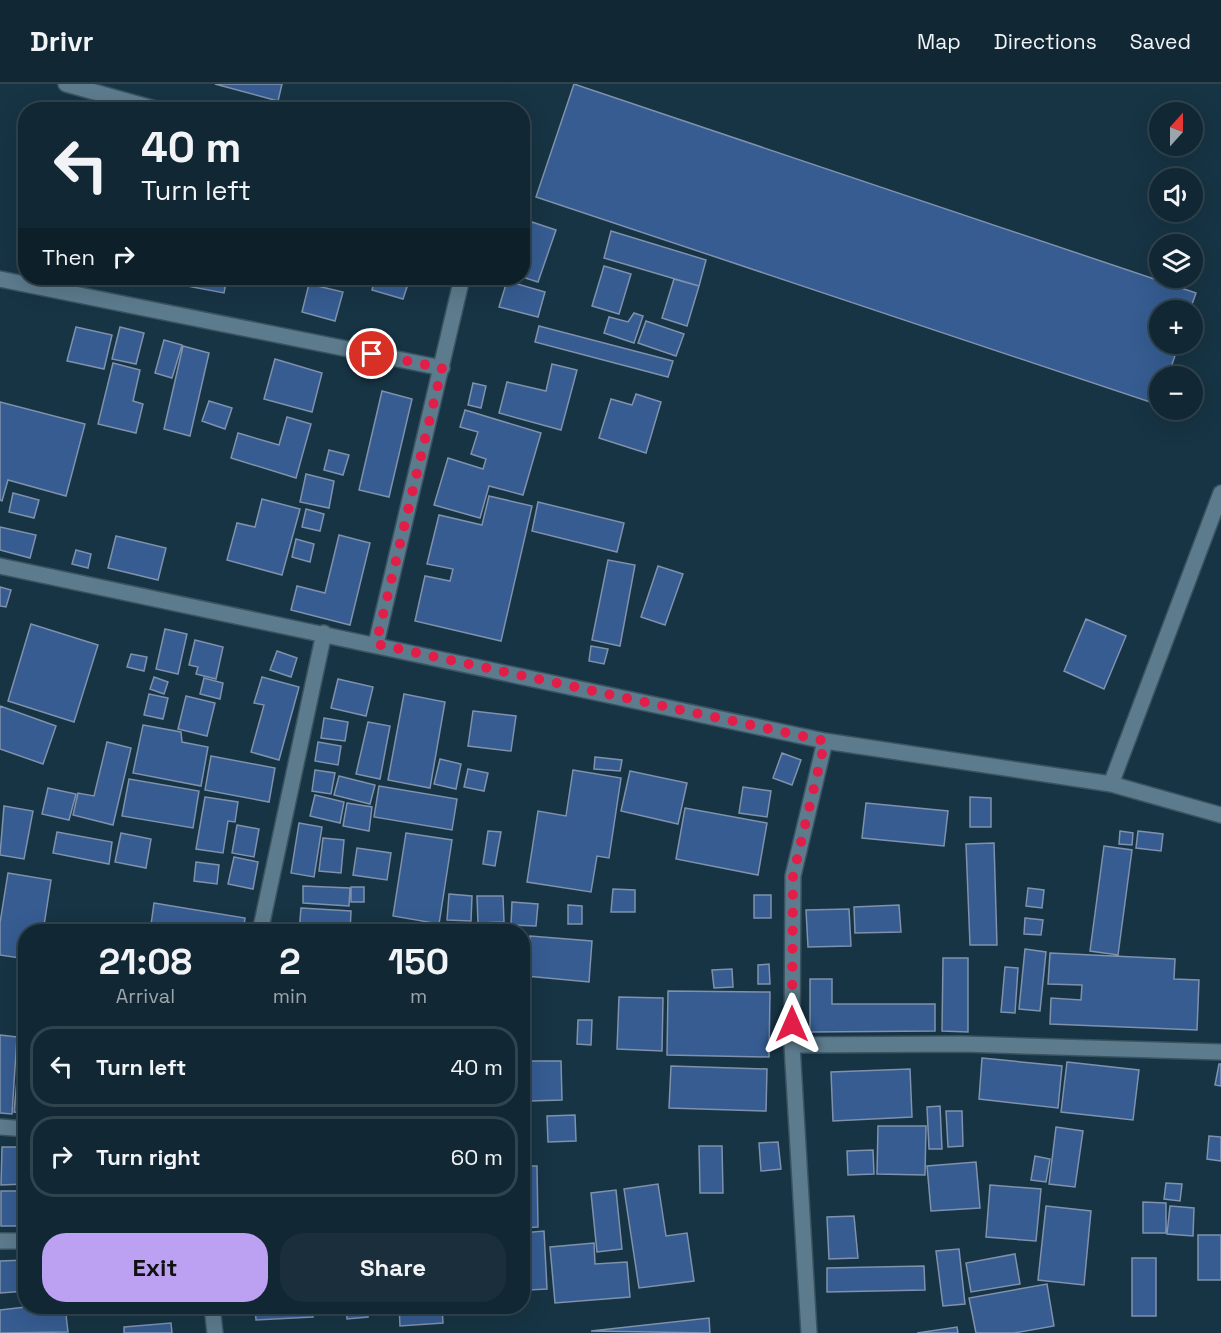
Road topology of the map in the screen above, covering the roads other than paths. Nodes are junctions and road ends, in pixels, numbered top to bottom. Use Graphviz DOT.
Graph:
graph roads {
  1 [pos="66,84"];
  2 [pos="130,102"];
  3 [pos="0,279"];
  4 [pos="18,283"];
  5 [pos="30,285"];
  6 [pos="460,285"];
  7 [pos="442,368"];
  8 [pos="1221,493"];
  9 [pos="0,566"];
  10 [pos="324,633"];
  11 [pos="376,644"];
  12 [pos="825,741"];
  13 [pos="1111,784"];
  14 [pos="1221,815"];
  15 [pos="262,924"];
  16 [pos="792,1046"];
  17 [pos="1221,1052"];
  18 [pos="0,1127"];
  19 [pos="18,1128"];
  20 [pos="0,1241"];
  21 [pos="18,1241"];
  22 [pos="213,1314"];
  23 [pos="215,1333"];
  24 [pos="809,1333"];
  1 -- 2 [label="street"];
  3 -- 4 [label="street"];
  5 -- 7 [label="street"];
  6 -- 7 [label="street"];
  7 -- 11 [label="street"];
  8 -- 13 [label="street"];
  9 -- 10 [label="street"];
  10 -- 11 [label="street"];
  10 -- 15 [label="street"];
  11 -- 12 [label="street"];
  12 -- 13 [label="street"];
  12 -- 16 [label="street"];
  13 -- 14 [label="street"];
  16 -- 17 [label="street"];
  16 -- 24 [label="street"];
  18 -- 19 [label="street"];
  20 -- 21 [label="street"];
  22 -- 23 [label="street"];
}
